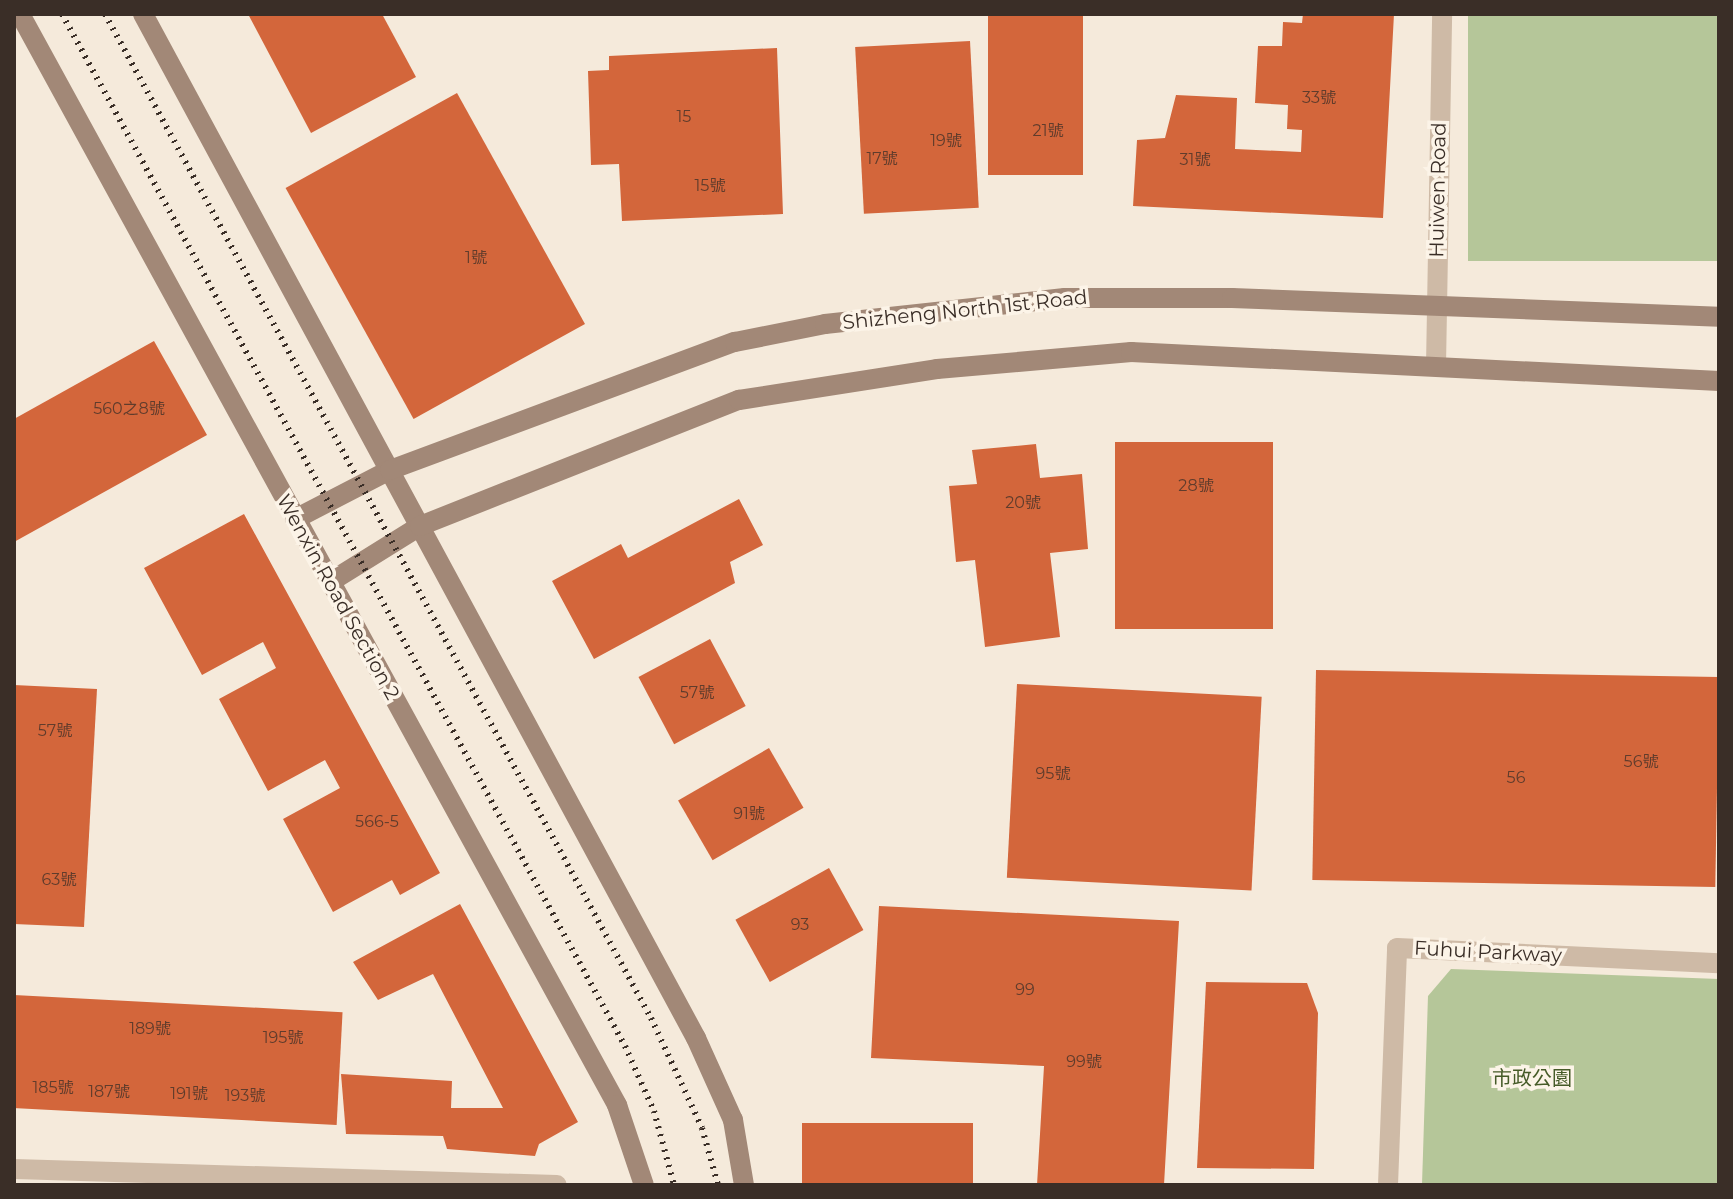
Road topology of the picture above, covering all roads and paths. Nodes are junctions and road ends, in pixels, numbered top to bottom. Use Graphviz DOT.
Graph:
graph roads {
  1 [pos="20,14"];
  2 [pos="143,14"];
  3 [pos="1442,14"];
  4 [pos="1435,308"];
  5 [pos="1719,317"];
  6 [pos="1436,366"];
  7 [pos="1719,381"];
  8 [pos="390,470"];
  9 [pos="295,519"];
  10 [pos="420,526"];
  11 [pos="330,582"];
  12 [pos="1719,963"];
  13 [pos="14,1169"];
  14 [pos="321,1181"];
  15 [pos="557,1185"];
  16 [pos="644,1185"];
  17 [pos="744,1185"];
  18 [pos="1388,1185"];
  1 -- 9 [label="street, Wenxin Road Section 2"];
  2 -- 8 [label="street"];
  3 -- 4 [label="street, Huiwen Road"];
  4 -- 5 [label="street, Shizheng North 1st Road"];
  4 -- 6 [label="street, Huiwen Road"];
  4 -- 8 [label="street, Shizheng North 1st Road"];
  6 -- 7 [label="street"];
  6 -- 10 [label="street"];
  8 -- 9 [label="street, Shizheng North 1st Road"];
  8 -- 10 [label="street"];
  9 -- 11 [label="street, Wenxin Road Section 2"];
  10 -- 11 [label="street"];
  10 -- 17 [label="street"];
  11 -- 16 [label="street, Wenxin Road Section 2"];
  12 -- 18 [label="street, Fuhui Parkway"];
  13 -- 14 [label="street"];
  14 -- 15 [label="street"];
}
